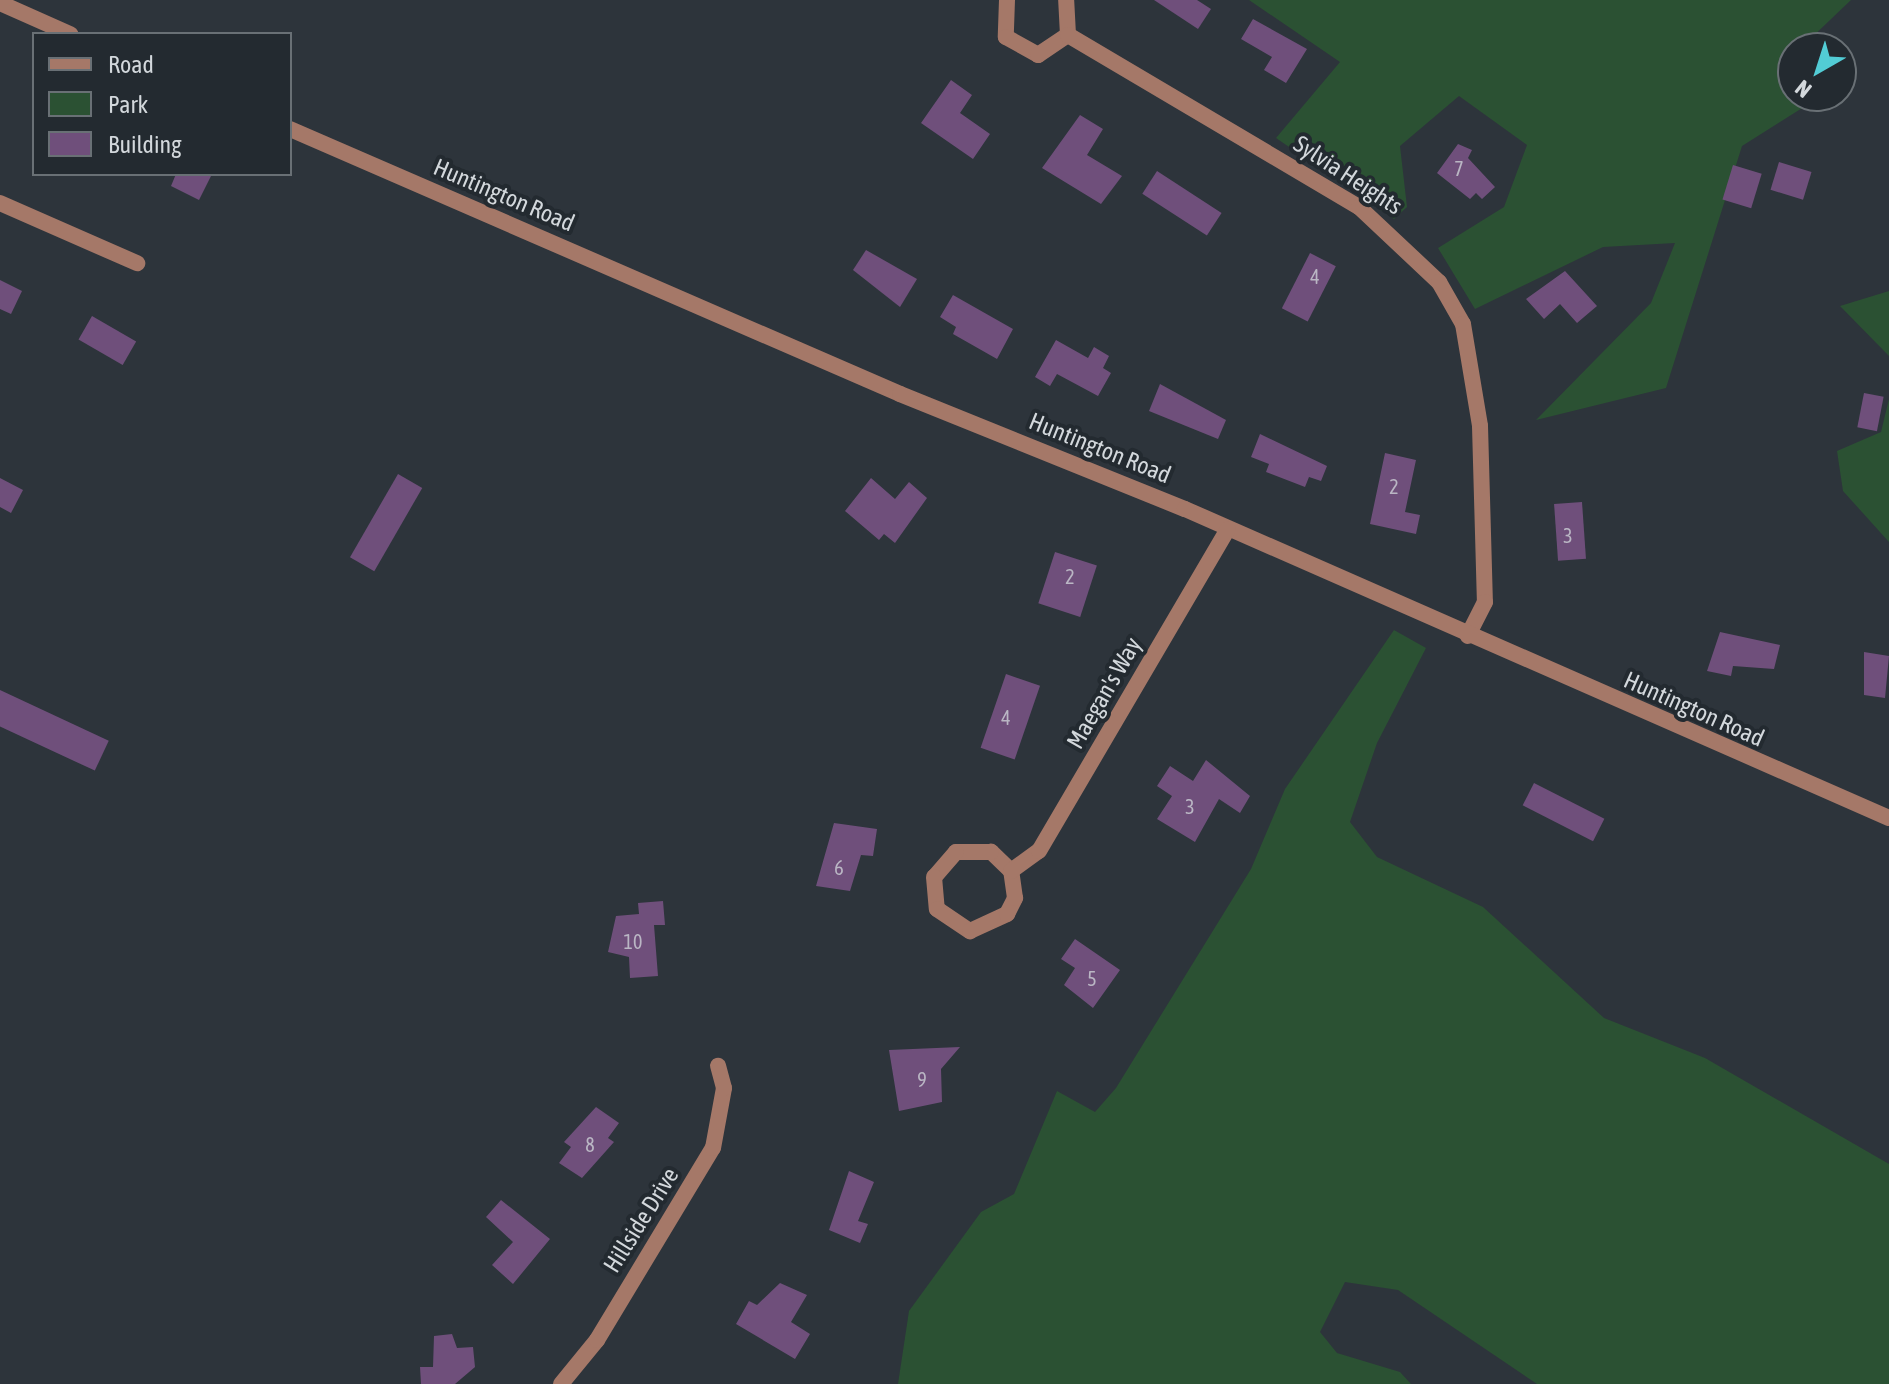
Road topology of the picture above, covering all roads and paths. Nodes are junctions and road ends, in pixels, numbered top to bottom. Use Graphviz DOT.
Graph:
graph roads {
  1 [pos="1066,0"];
  2 [pos="1006,1"];
  3 [pos="0,3"];
  4 [pos="65,32"];
  5 [pos="1068,35"];
  6 [pos="292,130"];
  7 [pos="0,203"];
  8 [pos="137,263"];
  9 [pos="1228,529"];
  10 [pos="1468,636"];
  11 [pos="1889,818"];
  12 [pos="1011,871"];
  13 [pos="718,1066"];
  14 [pos="561,1384"];
  1 -- 5 [label="street"];
  2 -- 5 [label="street"];
  3 -- 4 [label="street"];
  5 -- 10 [label="street, Sylvia Heights"];
  6 -- 9 [label="street, Huntington Road"];
  7 -- 8 [label="street"];
  9 -- 10 [label="street, Huntington Road"];
  9 -- 12 [label="street, Maegan's Way"];
  10 -- 11 [label="street, Huntington Road"];
  12 -- 12 [label="street"];
  13 -- 14 [label="street, Hillside Drive"];
}
